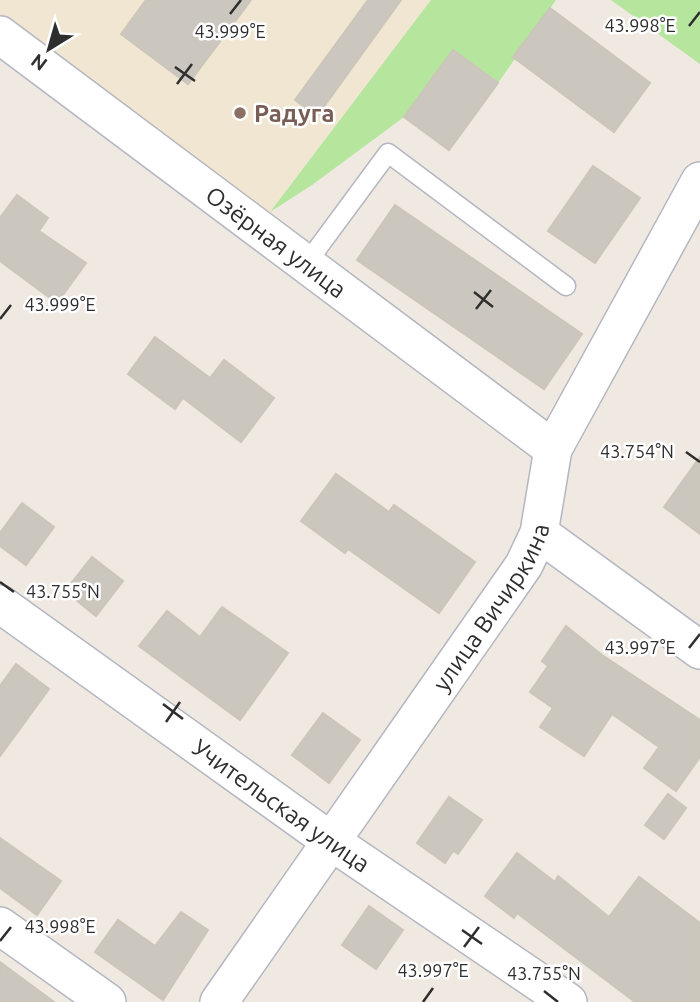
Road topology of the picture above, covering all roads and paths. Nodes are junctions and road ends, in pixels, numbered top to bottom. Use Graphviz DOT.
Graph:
graph roads {
  1 [pos="0,35"];
  2 [pos="700,181"];
  3 [pos="306,264"];
  4 [pos="566,286"];
  5 [pos="553,449"];
  6 [pos="539,533"];
  7 [pos="0,604"];
  8 [pos="700,650"];
  9 [pos="332,842"];
  10 [pos="0,926"];
  11 [pos="107,1002"];
  12 [pos="219,1002"];
  13 [pos="568,1002"];
  1 -- 3 [label="street, Озёрная улица"];
  2 -- 5 [label="street, улица Вичиркина"];
  3 -- 4 [label="lane"];
  3 -- 5 [label="street, Озёрная улица"];
  5 -- 6 [label="street, улица Вичиркина"];
  6 -- 8 [label="street"];
  6 -- 9 [label="street, улица Вичиркина"];
  7 -- 9 [label="street, Учительская улица"];
  9 -- 12 [label="street, улица Вичиркина"];
  9 -- 13 [label="street, Учительская улица"];
  10 -- 11 [label="street"];
}
